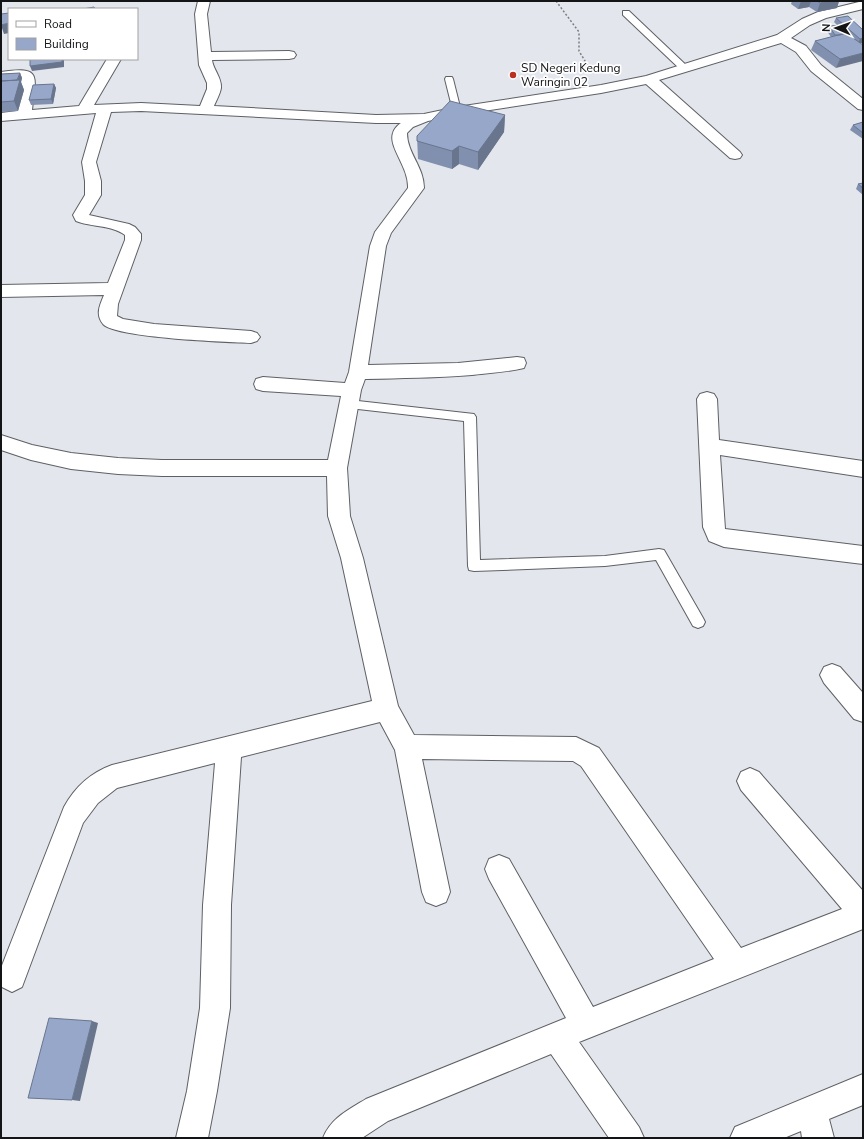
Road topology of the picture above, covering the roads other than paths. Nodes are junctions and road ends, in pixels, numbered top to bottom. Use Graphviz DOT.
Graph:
graph roads {
  1 [pos="204,1"];
  2 [pos="863,5"];
  3 [pos="626,13"];
  4 [pos="782,38"];
  5 [pos="289,55"];
  6 [pos="206,56"];
  7 [pos="113,60"];
  8 [pos="684,68"];
  9 [pos="1,76"];
  10 [pos="649,78"];
  11 [pos="449,79"];
  12 [pos="863,106"];
  13 [pos="105,108"];
  14 [pos="84,109"];
  15 [pos="206,109"];
  16 [pos="457,111"];
  17 [pos="24,115"];
  18 [pos="1,117"];
  19 [pos="424,118"];
  20 [pos="735,155"];
  21 [pos="114,289"];
  22 [pos="3,293"];
  23 [pos="251,337"];
  24 [pos="517,363"];
  25 [pos="358,372"];
  26 [pos="263,384"];
  27 [pos="351,397"];
  28 [pos="707,399"];
  29 [pos="1,442"];
  30 [pos="710,446"];
  31 [pos="337,468"];
  32 [pos="863,469"];
  33 [pos="863,555"];
  34 [pos="698,622"];
  35 [pos="832,675"];
  36 [pos="386,709"];
  37 [pos="863,711"];
  38 [pos="229,747"];
  39 [pos="407,747"];
  40 [pos="750,781"];
  41 [pos="500,869"];
  42 [pos="436,892"];
  43 [pos="863,912"];
  44 [pos="863,915"];
  45 [pos="735,964"];
  46 [pos="12,977"];
  47 [pos="586,1024"];
  48 [pos="557,1037"];
  49 [pos="863,1090"];
  50 [pos="815,1124"];
  51 [pos="626,1136"];
  52 [pos="192,1138"];
  53 [pos="339,1138"];
  54 [pos="746,1138"];
  1 -- 6 [label="street"];
  2 -- 4 [label="street"];
  3 -- 8 [label="lane"];
  4 -- 8 [label="street"];
  4 -- 12 [label="street"];
  5 -- 6 [label="street"];
  6 -- 15 [label="street"];
  7 -- 14 [label="street"];
  8 -- 10 [label="street"];
  9 -- 17 [label="street"];
  10 -- 16 [label="street"];
  10 -- 20 [label="street"];
  11 -- 16 [label="lane"];
  13 -- 14 [label="street"];
  13 -- 15 [label="street"];
  13 -- 21 [label="street"];
  14 -- 17 [label="street"];
  15 -- 19 [label="street"];
  16 -- 19 [label="street"];
  17 -- 18 [label="street"];
  19 -- 25 [label="street"];
  21 -- 22 [label="street"];
  21 -- 23 [label="street"];
  24 -- 25 [label="street"];
  25 -- 27 [label="street"];
  26 -- 27 [label="street"];
  27 -- 31 [label="street"];
  27 -- 34 [label="lane"];
  28 -- 30 [label="street"];
  29 -- 31 [label="street"];
  30 -- 32 [label="street"];
  30 -- 33 [label="street"];
  31 -- 36 [label="street"];
  35 -- 37 [label="street"];
  36 -- 38 [label="street"];
  36 -- 39 [label="street"];
  38 -- 46 [label="street"];
  38 -- 52 [label="street"];
  39 -- 42 [label="street"];
  39 -- 45 [label="street"];
  40 -- 43 [label="street"];
  41 -- 47 [label="street"];
  44 -- 45 [label="street"];
  45 -- 47 [label="street"];
  47 -- 48 [label="street"];
  48 -- 51 [label="street"];
  48 -- 53 [label="street"];
  49 -- 50 [label="street"];
  50 -- 54 [label="street"];
}
